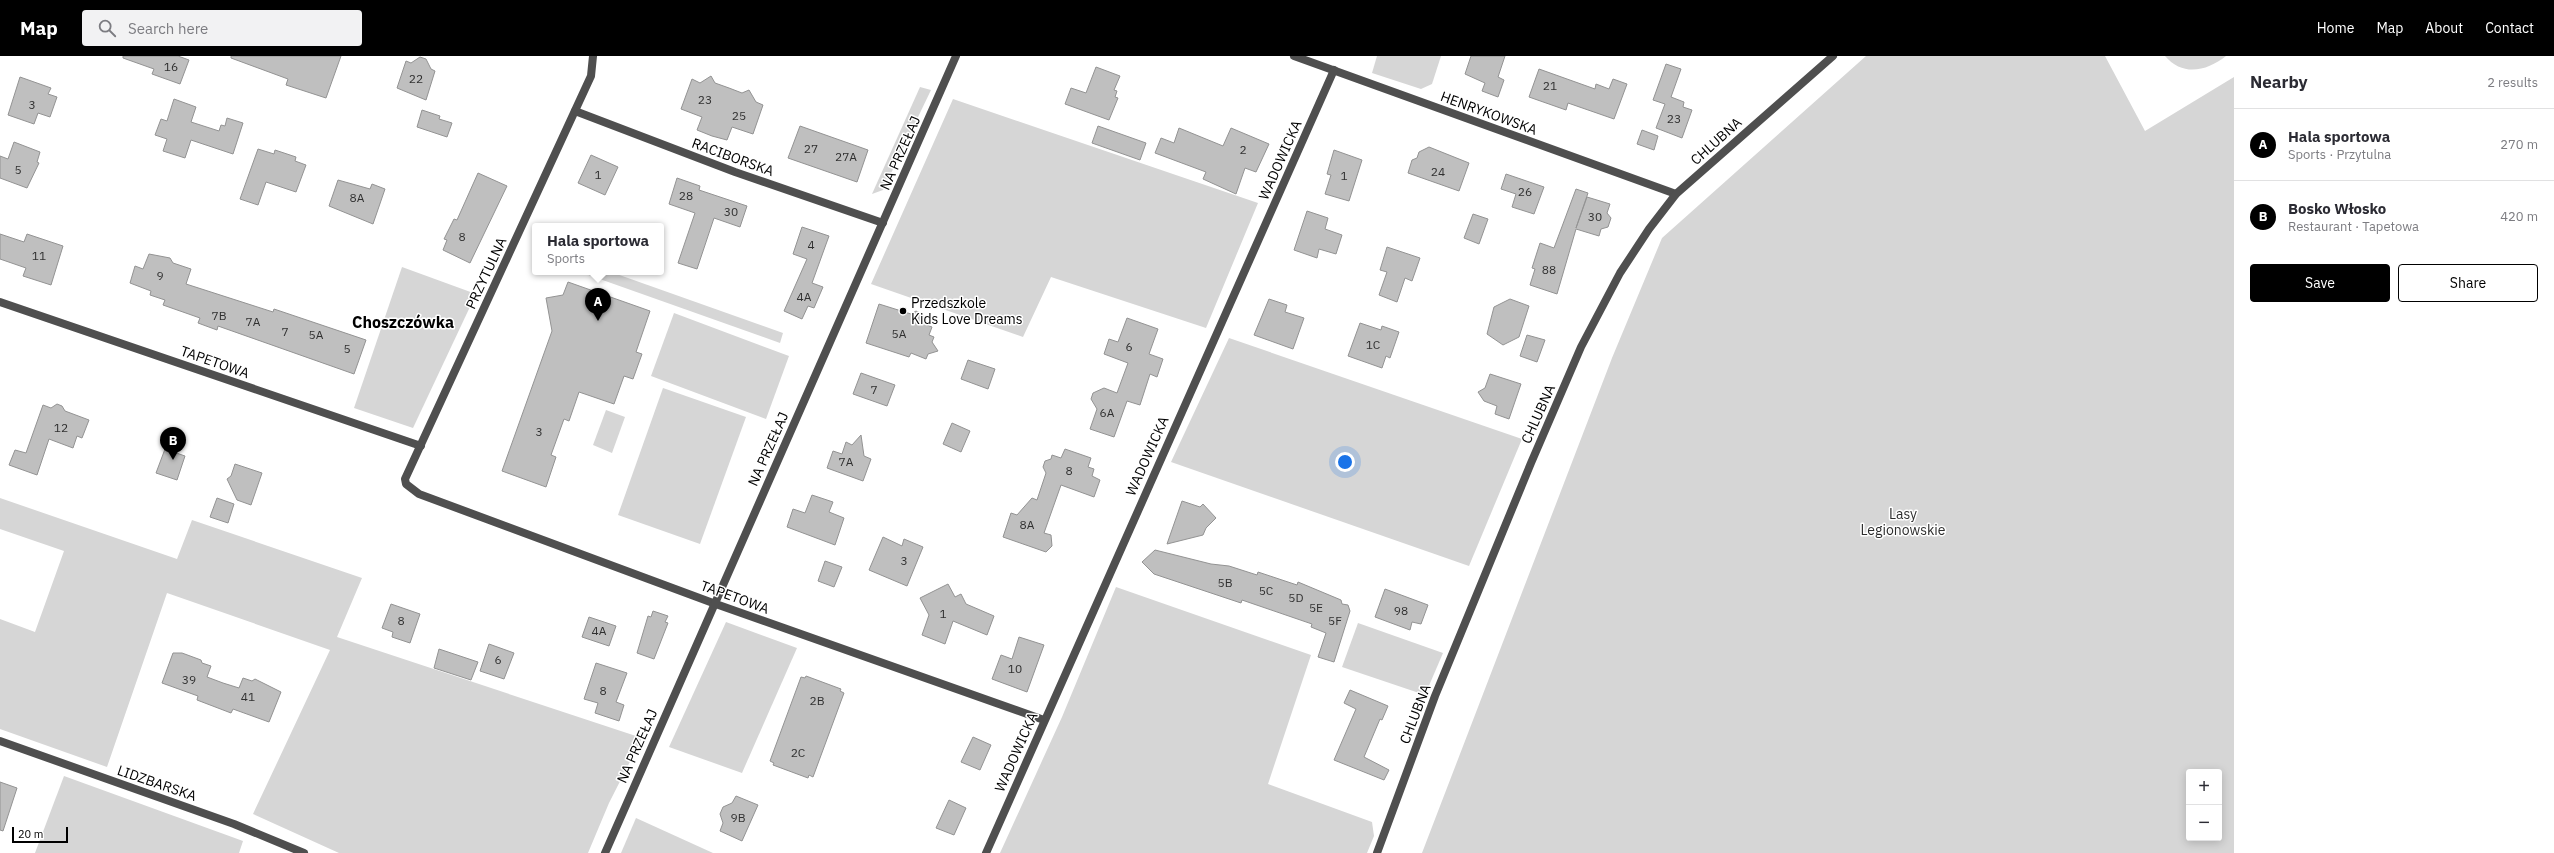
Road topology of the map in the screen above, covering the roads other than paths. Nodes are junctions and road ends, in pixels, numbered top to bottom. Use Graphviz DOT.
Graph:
graph roads {
  1 [pos="593,56"];
  2 [pos="956,56"];
  3 [pos="1294,56"];
  4 [pos="1833,56"];
  5 [pos="1334,70"];
  6 [pos="575,111"];
  7 [pos="1676,194"];
  8 [pos="883,222"];
  9 [pos="0,302"];
  10 [pos="421,446"];
  11 [pos="419,494"];
  12 [pos="713,604"];
  13 [pos="1044,720"];
  14 [pos="0,741"];
  15 [pos="304,853"];
  16 [pos="605,853"];
  17 [pos="986,853"];
  18 [pos="1377,853"];
  1 -- 6 [label="street, PRZYTULNA"];
  2 -- 8 [label="street, NA PRZEŁAJ"];
  3 -- 5 [label="street, HENRYKOWSKA"];
  4 -- 7 [label="street, CHLUBNA"];
  5 -- 7 [label="street, HENRYKOWSKA"];
  5 -- 13 [label="street, WADOWICKA"];
  6 -- 8 [label="street, RACIBORSKA"];
  6 -- 10 [label="street, PRZYTULNA"];
  7 -- 18 [label="street, CHLUBNA"];
  8 -- 12 [label="street, NA PRZEŁAJ"];
  9 -- 10 [label="street, TAPETOWA"];
  10 -- 11 [label="street, PRZYTULNA"];
  11 -- 12 [label="street, TAPETOWA"];
  12 -- 13 [label="street, TAPETOWA"];
  12 -- 16 [label="street, NA PRZEŁAJ"];
  13 -- 17 [label="street, WADOWICKA"];
  14 -- 15 [label="street, LIDZBARSKA"];
}
